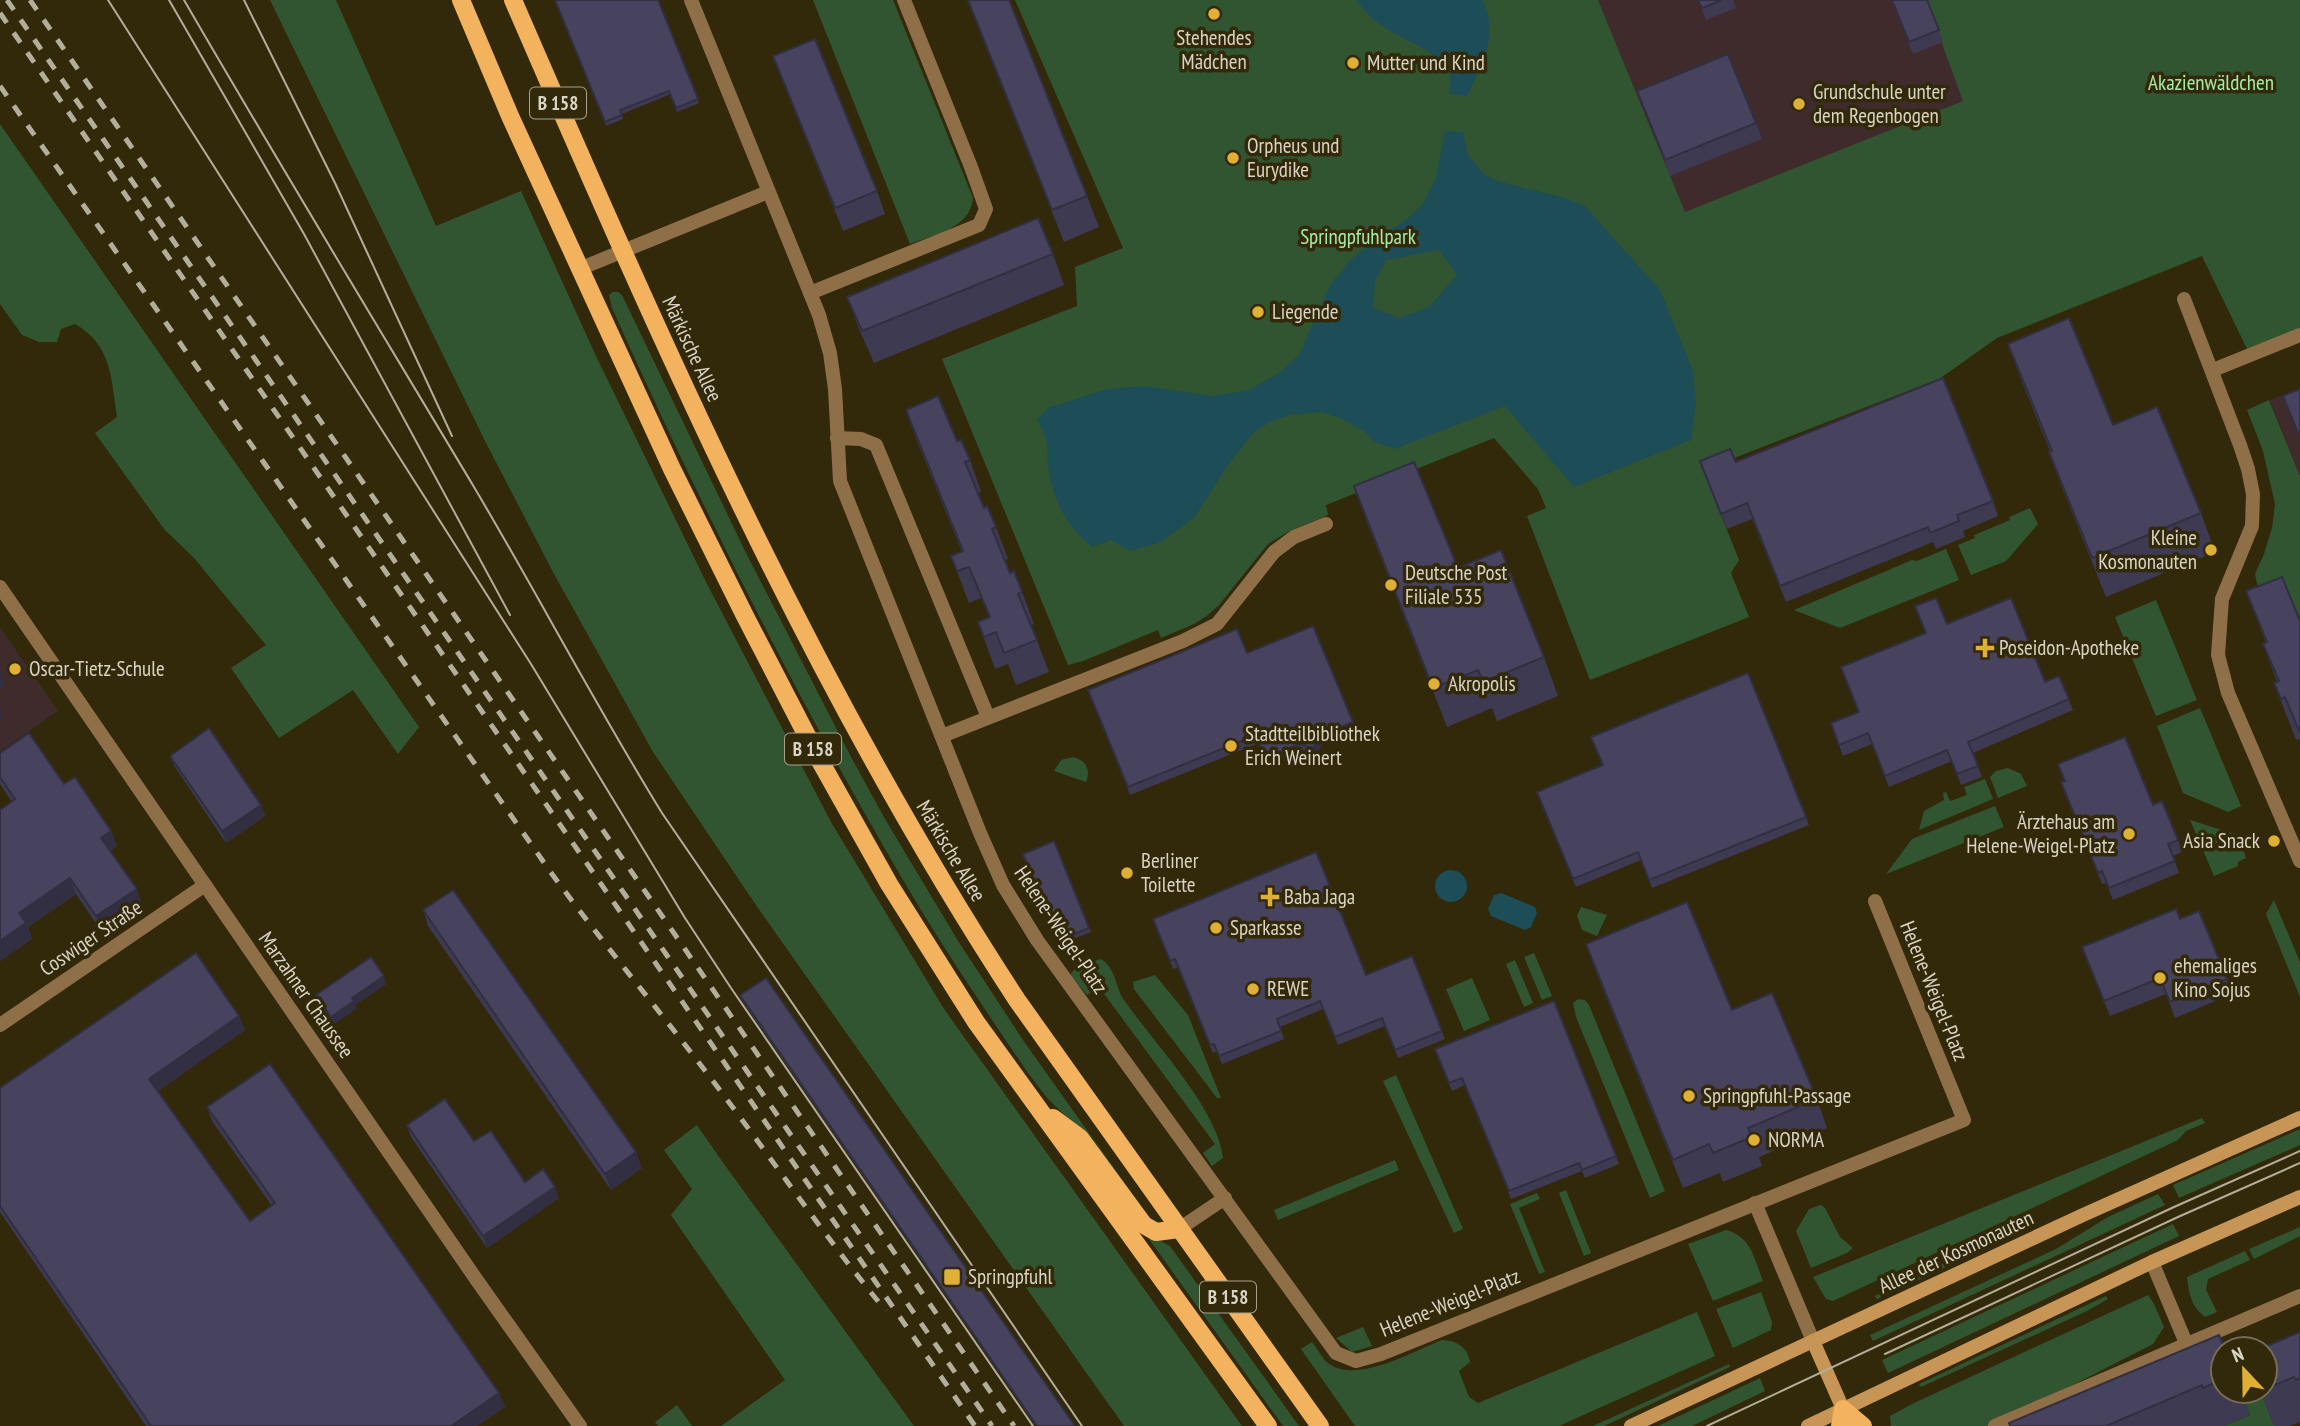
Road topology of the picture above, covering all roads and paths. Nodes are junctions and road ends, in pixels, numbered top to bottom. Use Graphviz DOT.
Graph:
graph roads {
  1 [pos="461,0"];
  2 [pos="513,0"];
  3 [pos="691,0"];
  4 [pos="904,0"];
  5 [pos="768,192"];
  6 [pos="622,252"];
  7 [pos="579,269"];
  8 [pos="810,293"];
  9 [pos="2183,299"];
  10 [pos="2300,335"];
  11 [pos="2213,370"];
  12 [pos="836,438"];
  13 [pos="1326,524"];
  14 [pos="0,587"];
  15 [pos="988,717"];
  16 [pos="942,736"];
  17 [pos="2300,862"];
  18 [pos="205,885"];
  19 [pos="1875,901"];
  20 [pos="0,1025"];
  21 [pos="1039,1108"];
  22 [pos="2300,1118"];
  23 [pos="2300,1197"];
  24 [pos="1225,1198"];
  25 [pos="1755,1203"];
  26 [pos="1180,1229"];
  27 [pos="2152,1262"];
  28 [pos="2300,1296"];
  29 [pos="1813,1342"];
  30 [pos="2186,1343"];
  31 [pos="1841,1418"];
  32 [pos="580,1426"];
  33 [pos="1268,1426"];
  34 [pos="1320,1426"];
  35 [pos="1631,1426"];
  36 [pos="1808,1426"];
  37 [pos="1863,1426"];
  38 [pos="1995,1426"];
  1 -- 7 [label="main road, B 158"];
  2 -- 6 [label="main road, Märkische Allee / B 158"];
  3 -- 5 [label="street"];
  4 -- 8 [label="street"];
  5 -- 6 [label="street"];
  5 -- 8 [label="street"];
  6 -- 7 [label="street"];
  6 -- 26 [label="main road, Märkische Allee / B 158"];
  7 -- 21 [label="main road, B 158"];
  8 -- 12 [label="street"];
  9 -- 11 [label="street"];
  10 -- 11 [label="street"];
  11 -- 17 [label="street"];
  12 -- 15 [label="street"];
  12 -- 16 [label="street, Helene-Weigel-Platz"];
  13 -- 15 [label="street"];
  14 -- 18 [label="street, Marzahner Chaussee"];
  15 -- 16 [label="street"];
  16 -- 24 [label="street, Helene-Weigel-Platz"];
  18 -- 20 [label="street, Coswiger Straße"];
  18 -- 32 [label="street, Marzahner Chaussee"];
  19 -- 25 [label="street, Helene-Weigel-Platz"];
  21 -- 26 [label="main road"];
  21 -- 33 [label="main road, B 158"];
  22 -- 29 [label="main road, Allee der Kosmonauten"];
  23 -- 27 [label="main road"];
  24 -- 25 [label="street, Helene-Weigel-Platz"];
  24 -- 26 [label="street"];
  25 -- 29 [label="street"];
  26 -- 34 [label="main road, Märkische Allee / B 158"];
  27 -- 30 [label="street"];
  27 -- 31 [label="main road"];
  28 -- 30 [label="street"];
  29 -- 31 [label="main road"];
  29 -- 35 [label="main road, Allee der Kosmonauten"];
  30 -- 38 [label="street"];
  31 -- 36 [label="main road"];
  31 -- 37 [label="main road"];
}
